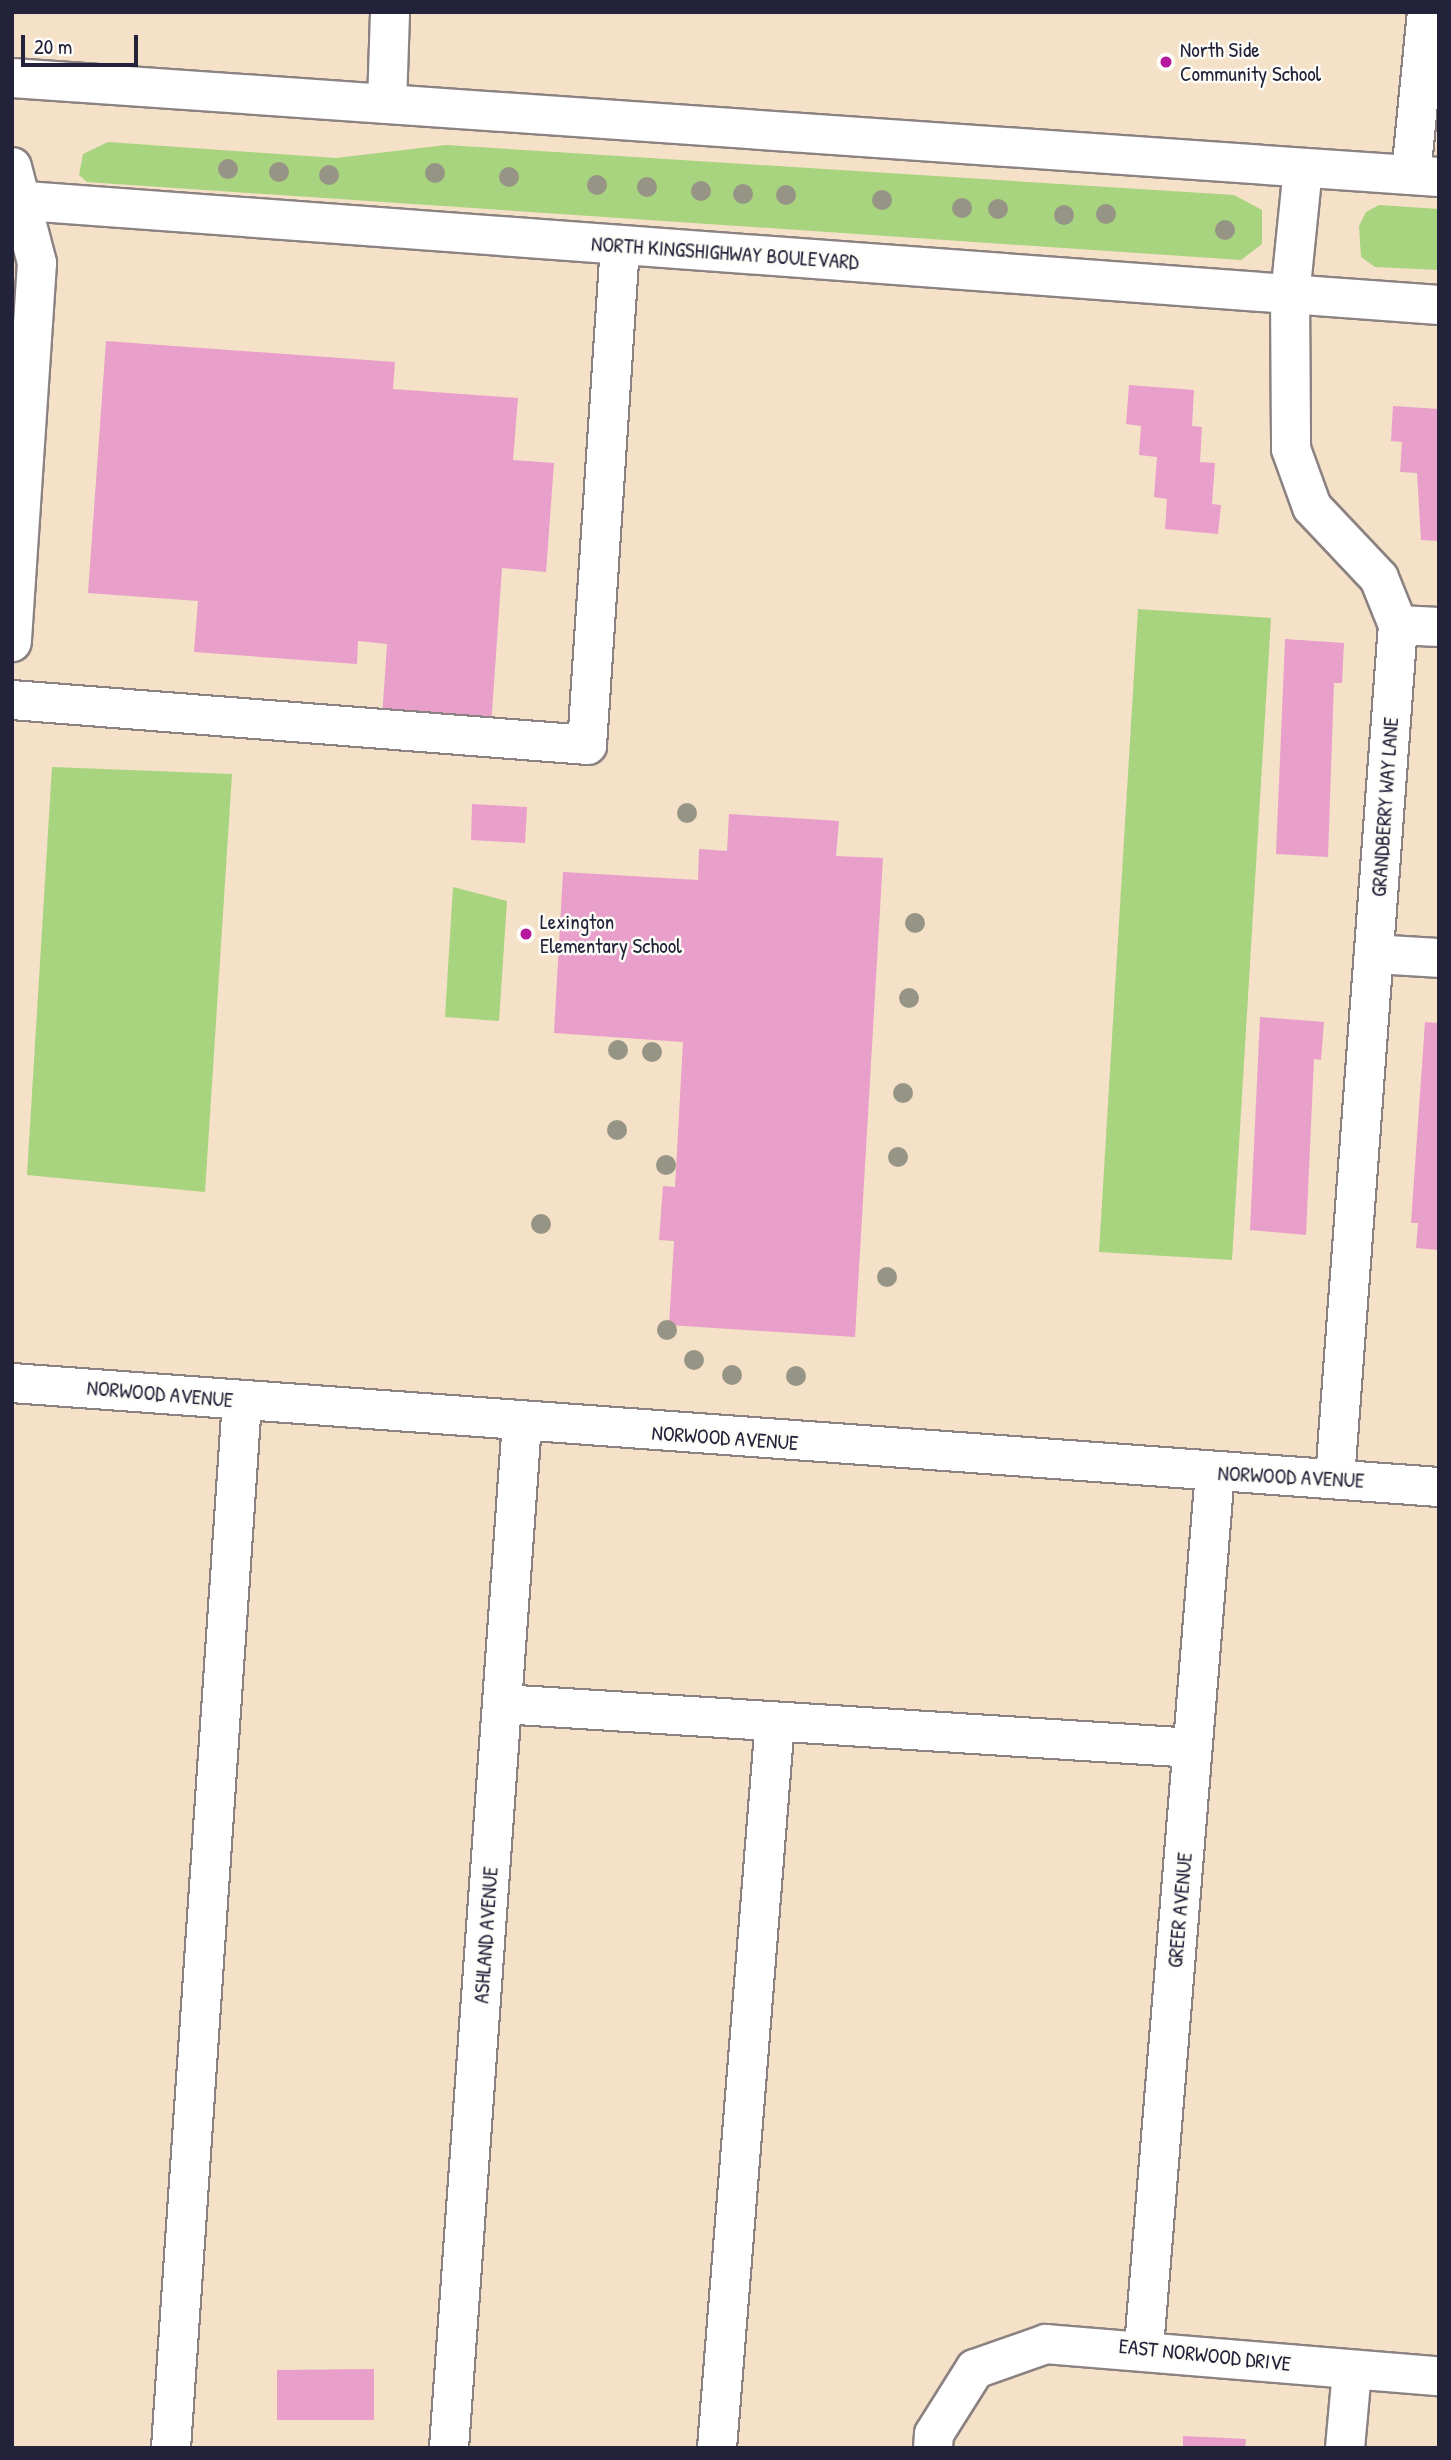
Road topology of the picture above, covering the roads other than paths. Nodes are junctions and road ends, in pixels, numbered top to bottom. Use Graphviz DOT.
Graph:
graph roads {
  1 [pos="390,12"];
  2 [pos="1427,12"];
  3 [pos="12,78"];
  4 [pos="387,104"];
  5 [pos="1303,168"];
  6 [pos="1425,176"];
  7 [pos="15,189"];
  8 [pos="620,245"];
  9 [pos="1290,295"];
  10 [pos="1439,305"];
  11 [pos="22,356"];
  12 [pos="15,555"];
  13 [pos="1398,625"];
  14 [pos="1439,627"];
  15 [pos="12,642"];
  16 [pos="12,700"];
  17 [pos="1374,954"];
  18 [pos="1439,958"];
  19 [pos="12,1382"];
  20 [pos="242,1401"];
  21 [pos="522,1423"];
  22 [pos="1215,1473"];
  23 [pos="1335,1479"];
  24 [pos="1439,1487"];
  25 [pos="502,1704"];
  26 [pos="775,1721"];
  27 [pos="1193,1748"];
  28 [pos="1144,2347"];
  29 [pos="1352,2371"];
  30 [pos="1439,2376"];
  31 [pos="171,2448"];
  32 [pos="449,2448"];
  33 [pos="717,2448"];
  34 [pos="933,2448"];
  35 [pos="1345,2448"];
  1 -- 4 [label="street"];
  2 -- 6 [label="street"];
  3 -- 4 [label="street"];
  4 -- 5 [label="street"];
  5 -- 6 [label="street"];
  5 -- 9 [label="street, GRANDBERRY WAY LANE"];
  7 -- 8 [label="street, NORTH KINGSHIGHWAY BOULEVARD"];
  7 -- 11 [label="street"];
  8 -- 9 [label="street, NORTH KINGSHIGHWAY BOULEVARD"];
  8 -- 16 [label="street"];
  9 -- 10 [label="street, NORTH KINGSHIGHWAY BOULEVARD"];
  9 -- 13 [label="street, GRANDBERRY WAY LANE"];
  11 -- 12 [label="street"];
  12 -- 15 [label="street"];
  13 -- 14 [label="street"];
  13 -- 17 [label="street, GRANDBERRY WAY LANE"];
  17 -- 18 [label="street"];
  17 -- 23 [label="street, GRANDBERRY WAY LANE"];
  19 -- 20 [label="street, NORWOOD AVENUE"];
  20 -- 21 [label="street, NORWOOD AVENUE"];
  20 -- 31 [label="street"];
  21 -- 22 [label="street, NORWOOD AVENUE"];
  21 -- 25 [label="street, ASHLAND AVENUE"];
  22 -- 23 [label="street, NORWOOD AVENUE"];
  22 -- 27 [label="street, GREER AVENUE"];
  23 -- 24 [label="street, NORWOOD AVENUE"];
  25 -- 26 [label="street"];
  25 -- 32 [label="street, ASHLAND AVENUE"];
  26 -- 27 [label="street"];
  26 -- 33 [label="street"];
  27 -- 28 [label="street, GREER AVENUE"];
  28 -- 29 [label="street, EAST NORWOOD DRIVE"];
  28 -- 34 [label="street, EAST NORWOOD DRIVE"];
  29 -- 30 [label="street, EAST NORWOOD DRIVE"];
  29 -- 35 [label="street"];
}
